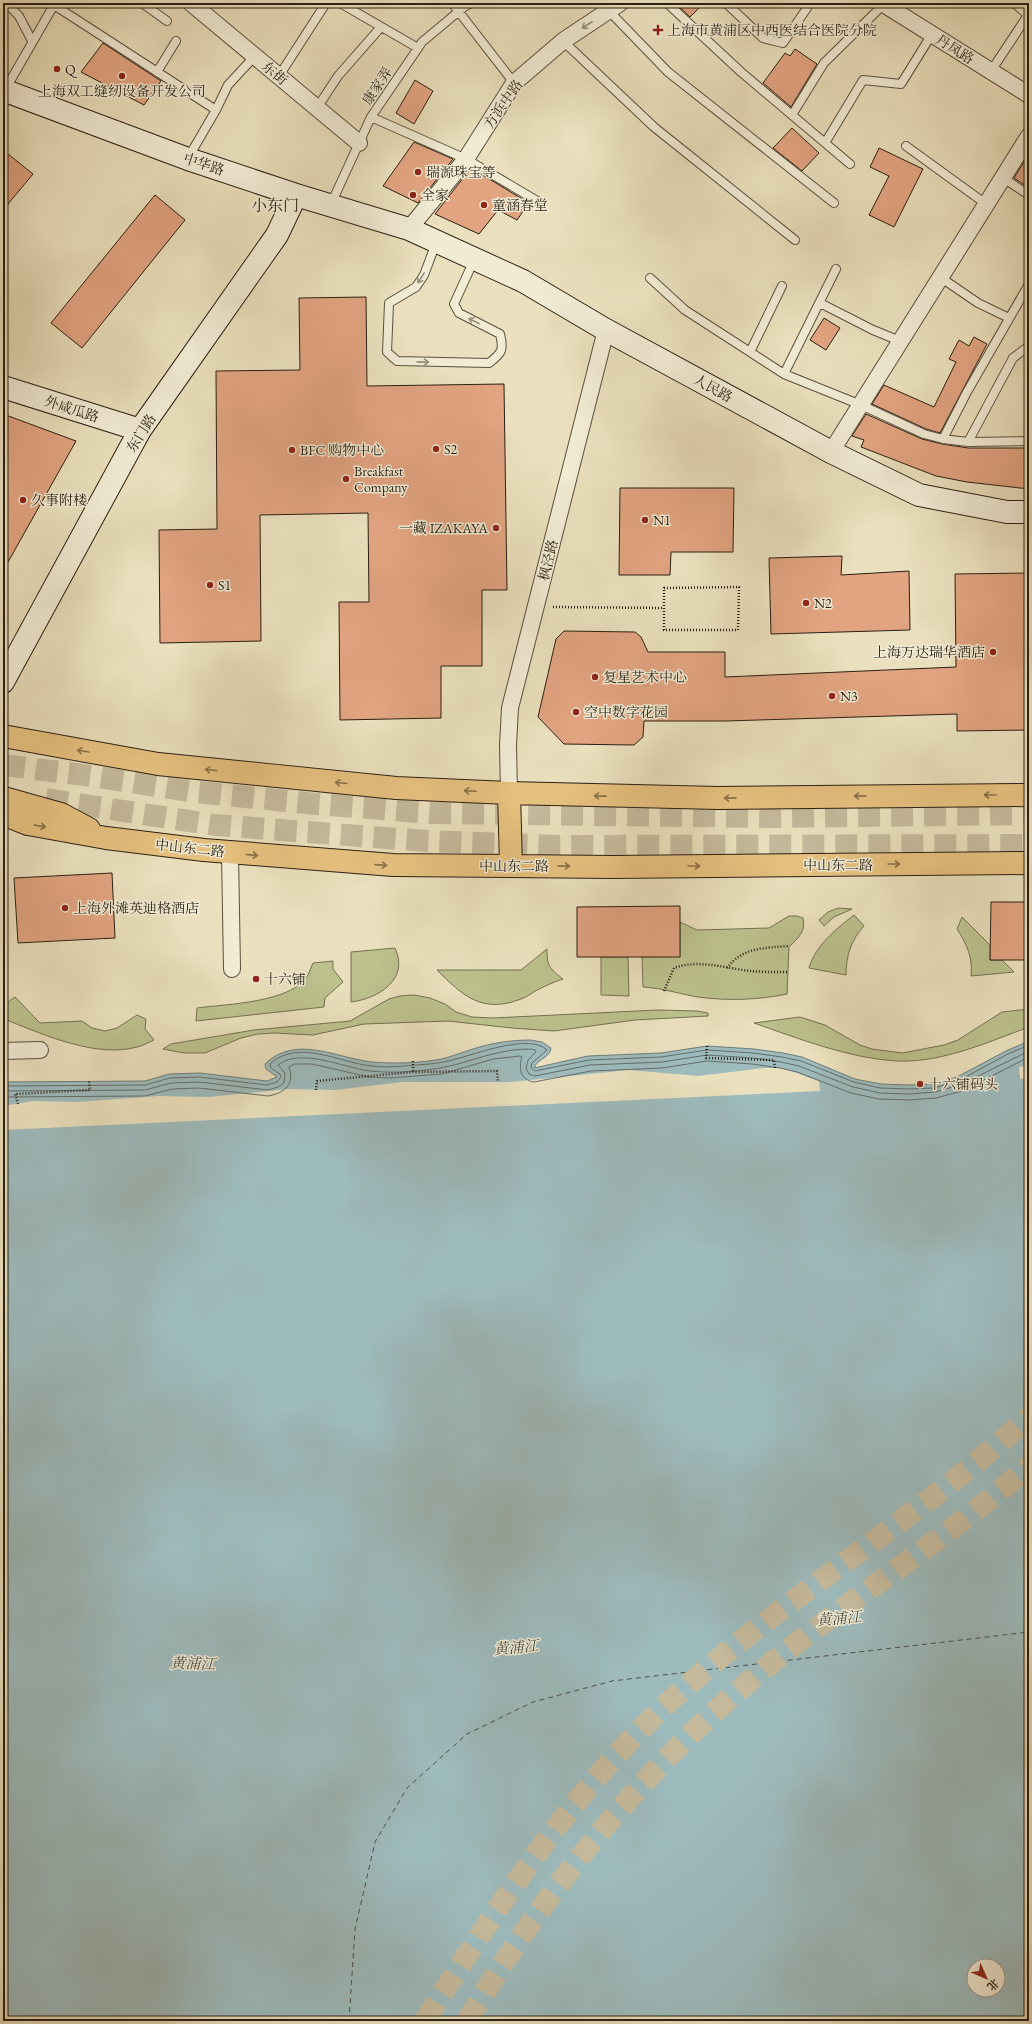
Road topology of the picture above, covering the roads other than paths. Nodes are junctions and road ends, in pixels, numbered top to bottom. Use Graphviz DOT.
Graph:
graph roads {
  1 [pos="6,3"];
  2 [pos="142,3"];
  3 [pos="191,3"];
  4 [pos="326,3"];
  5 [pos="340,3"];
  6 [pos="452,3"];
  7 [pos="471,3"];
  8 [pos="667,3"];
  9 [pos="726,3"];
  10 [pos="802,3"];
  11 [pos="1014,3"];
  12 [pos="54,4"];
  13 [pos="884,4"];
  14 [pos="614,7"];
  15 [pos="459,11"];
  16 [pos="167,20"];
  17 [pos="381,27"];
  18 [pos="932,34"];
  19 [pos="32,41"];
  20 [pos="176,41"];
  21 [pos="563,41"];
  22 [pos="418,48"];
  23 [pos="255,56"];
  24 [pos="991,71"];
  25 [pos="157,72"];
  26 [pos="279,76"];
  27 [pos="514,83"];
  28 [pos="4,90"];
  29 [pos="1029,95"];
  30 [pos="317,108"];
  31 [pos="216,110"];
  32 [pos="792,115"];
  33 [pos="371,117"];
  34 [pos="1029,136"];
  35 [pos="359,143"];
  36 [pos="825,143"];
  37 [pos="906,146"];
  38 [pos="188,159"];
  39 [pos="466,159"];
  40 [pos="850,164"];
  41 [pos="1003,178"];
  42 [pos="296,195"];
  43 [pos="1029,195"];
  44 [pos="539,202"];
  45 [pos="834,203"];
  46 [pos="986,204"];
  47 [pos="331,205"];
  48 [pos="409,229"];
  49 [pos="795,240"];
  50 [pos="436,242"];
  51 [pos="474,258"];
  52 [pos="836,269"];
  53 [pos="940,277"];
  54 [pos="650,278"];
  55 [pos="1029,284"];
  56 [pos="782,286"];
  57 [pos="820,303"];
  58 [pos="1008,318"];
  59 [pos="606,330"];
  60 [pos="900,341"];
  61 [pos="1029,346"];
  62 [pos="750,352"];
  63 [pos="784,374"];
  64 [pos="3,387"];
  65 [pos="861,405"];
  66 [pos="140,430"];
  67 [pos="943,439"];
  68 [pos="1029,441"];
  69 [pos="968,442"];
  70 [pos="832,452"];
  71 [pos="1029,512"];
  72 [pos="3,682"];
  73 [pos="3,736"];
  74 [pos="509,793"];
  75 [pos="1029,795"];
  76 [pos="46,799"];
  77 [pos="3,804"];
  78 [pos="230,853"];
  79 [pos="1029,863"];
  80 [pos="511,866"];
  81 [pos="232,969"];
  82 [pos="40,1050"];
  83 [pos="3,1051"];
  1 -- 19 [label="lane"];
  2 -- 16 [label="lane"];
  3 -- 23 [label="street, 东街"];
  4 -- 26 [label="lane"];
  5 -- 17 [label="lane"];
  6 -- 15 [label="lane"];
  7 -- 15 [label="lane, 康家弄"];
  8 -- 32 [label="lane"];
  9 -- 10 [label="lane"];
  11 -- 24 [label="lane"];
  12 -- 19 [label="lane"];
  12 -- 25 [label="lane"];
  13 -- 18 [label="street, 丹凤路"];
  13 -- 32 [label="lane"];
  14 -- 21 [label="street, 方浜中路, one-way"];
  14 -- 45 [label="lane"];
  15 -- 22 [label="lane, 康家弄"];
  15 -- 27 [label="lane"];
  17 -- 22 [label="lane"];
  17 -- 30 [label="lane"];
  18 -- 24 [label="street, 丹凤路"];
  18 -- 36 [label="lane"];
  19 -- 28 [label="lane"];
  20 -- 25 [label="lane"];
  21 -- 27 [label="street, 方浜中路"];
  21 -- 49 [label="lane"];
  22 -- 33 [label="lane, 康家弄"];
  23 -- 26 [label="street, 东街"];
  23 -- 31 [label="lane"];
  24 -- 29 [label="street, 丹凤路"];
  25 -- 31 [label="lane"];
  26 -- 30 [label="street, 东街"];
  27 -- 39 [label="street, 方浜中路"];
  28 -- 38 [label="street, 中华路"];
  30 -- 35 [label="street, 东街"];
  31 -- 38 [label="lane"];
  32 -- 36 [label="lane"];
  33 -- 35 [label="lane, 康家弄"];
  33 -- 39 [label="lane"];
  34 -- 41 [label="street"];
  35 -- 47 [label="lane, 康家弄"];
  36 -- 40 [label="lane"];
  37 -- 46 [label="lane"];
  38 -- 42 [label="street, 中华路"];
  39 -- 44 [label="lane"];
  39 -- 48 [label="street, 方浜中路"];
  41 -- 43 [label="lane"];
  41 -- 46 [label="street"];
  42 -- 47 [label="street, 中华路"];
  42 -- 66 [label="street, 东门路"];
  46 -- 53 [label="street"];
  47 -- 48 [label="street, 中华路"];
  48 -- 50 [label="street, 人民路"];
  50 -- 51 [label="street, 人民路"];
  50 -- 51 [label="lane, one-way"];
  51 -- 59 [label="street, 人民路"];
  52 -- 57 [label="lane"];
  53 -- 58 [label="lane"];
  53 -- 60 [label="street"];
  54 -- 62 [label="lane"];
  55 -- 58 [label="lane"];
  56 -- 62 [label="lane"];
  57 -- 60 [label="lane"];
  57 -- 63 [label="lane"];
  58 -- 67 [label="lane"];
  59 -- 70 [label="street, 人民路"];
  59 -- 74 [label="street, 枫泾路"];
  60 -- 65 [label="street"];
  61 -- 69 [label="lane"];
  62 -- 63 [label="lane"];
  63 -- 65 [label="lane"];
  64 -- 66 [label="street, 外咸瓜路"];
  65 -- 67 [label="lane"];
  65 -- 70 [label="street"];
  66 -- 72 [label="street, 东门路"];
  67 -- 69 [label="lane"];
  68 -- 69 [label="lane"];
  70 -- 71 [label="street, 人民路"];
  74 -- 73 [label="main road, one-way"];
  75 -- 74 [label="main road, one-way"];
  74 -- 80 [label="main road"];
  76 -- 77 [label="main road"];
  77 -- 78 [label="main road, 中山东二路, one-way"];
  78 -- 80 [label="main road, 中山东二路, one-way"];
  78 -- 81 [label="street"];
  80 -- 79 [label="main road, 中山东二路, one-way"];
  82 -- 83 [label="street"];
}
